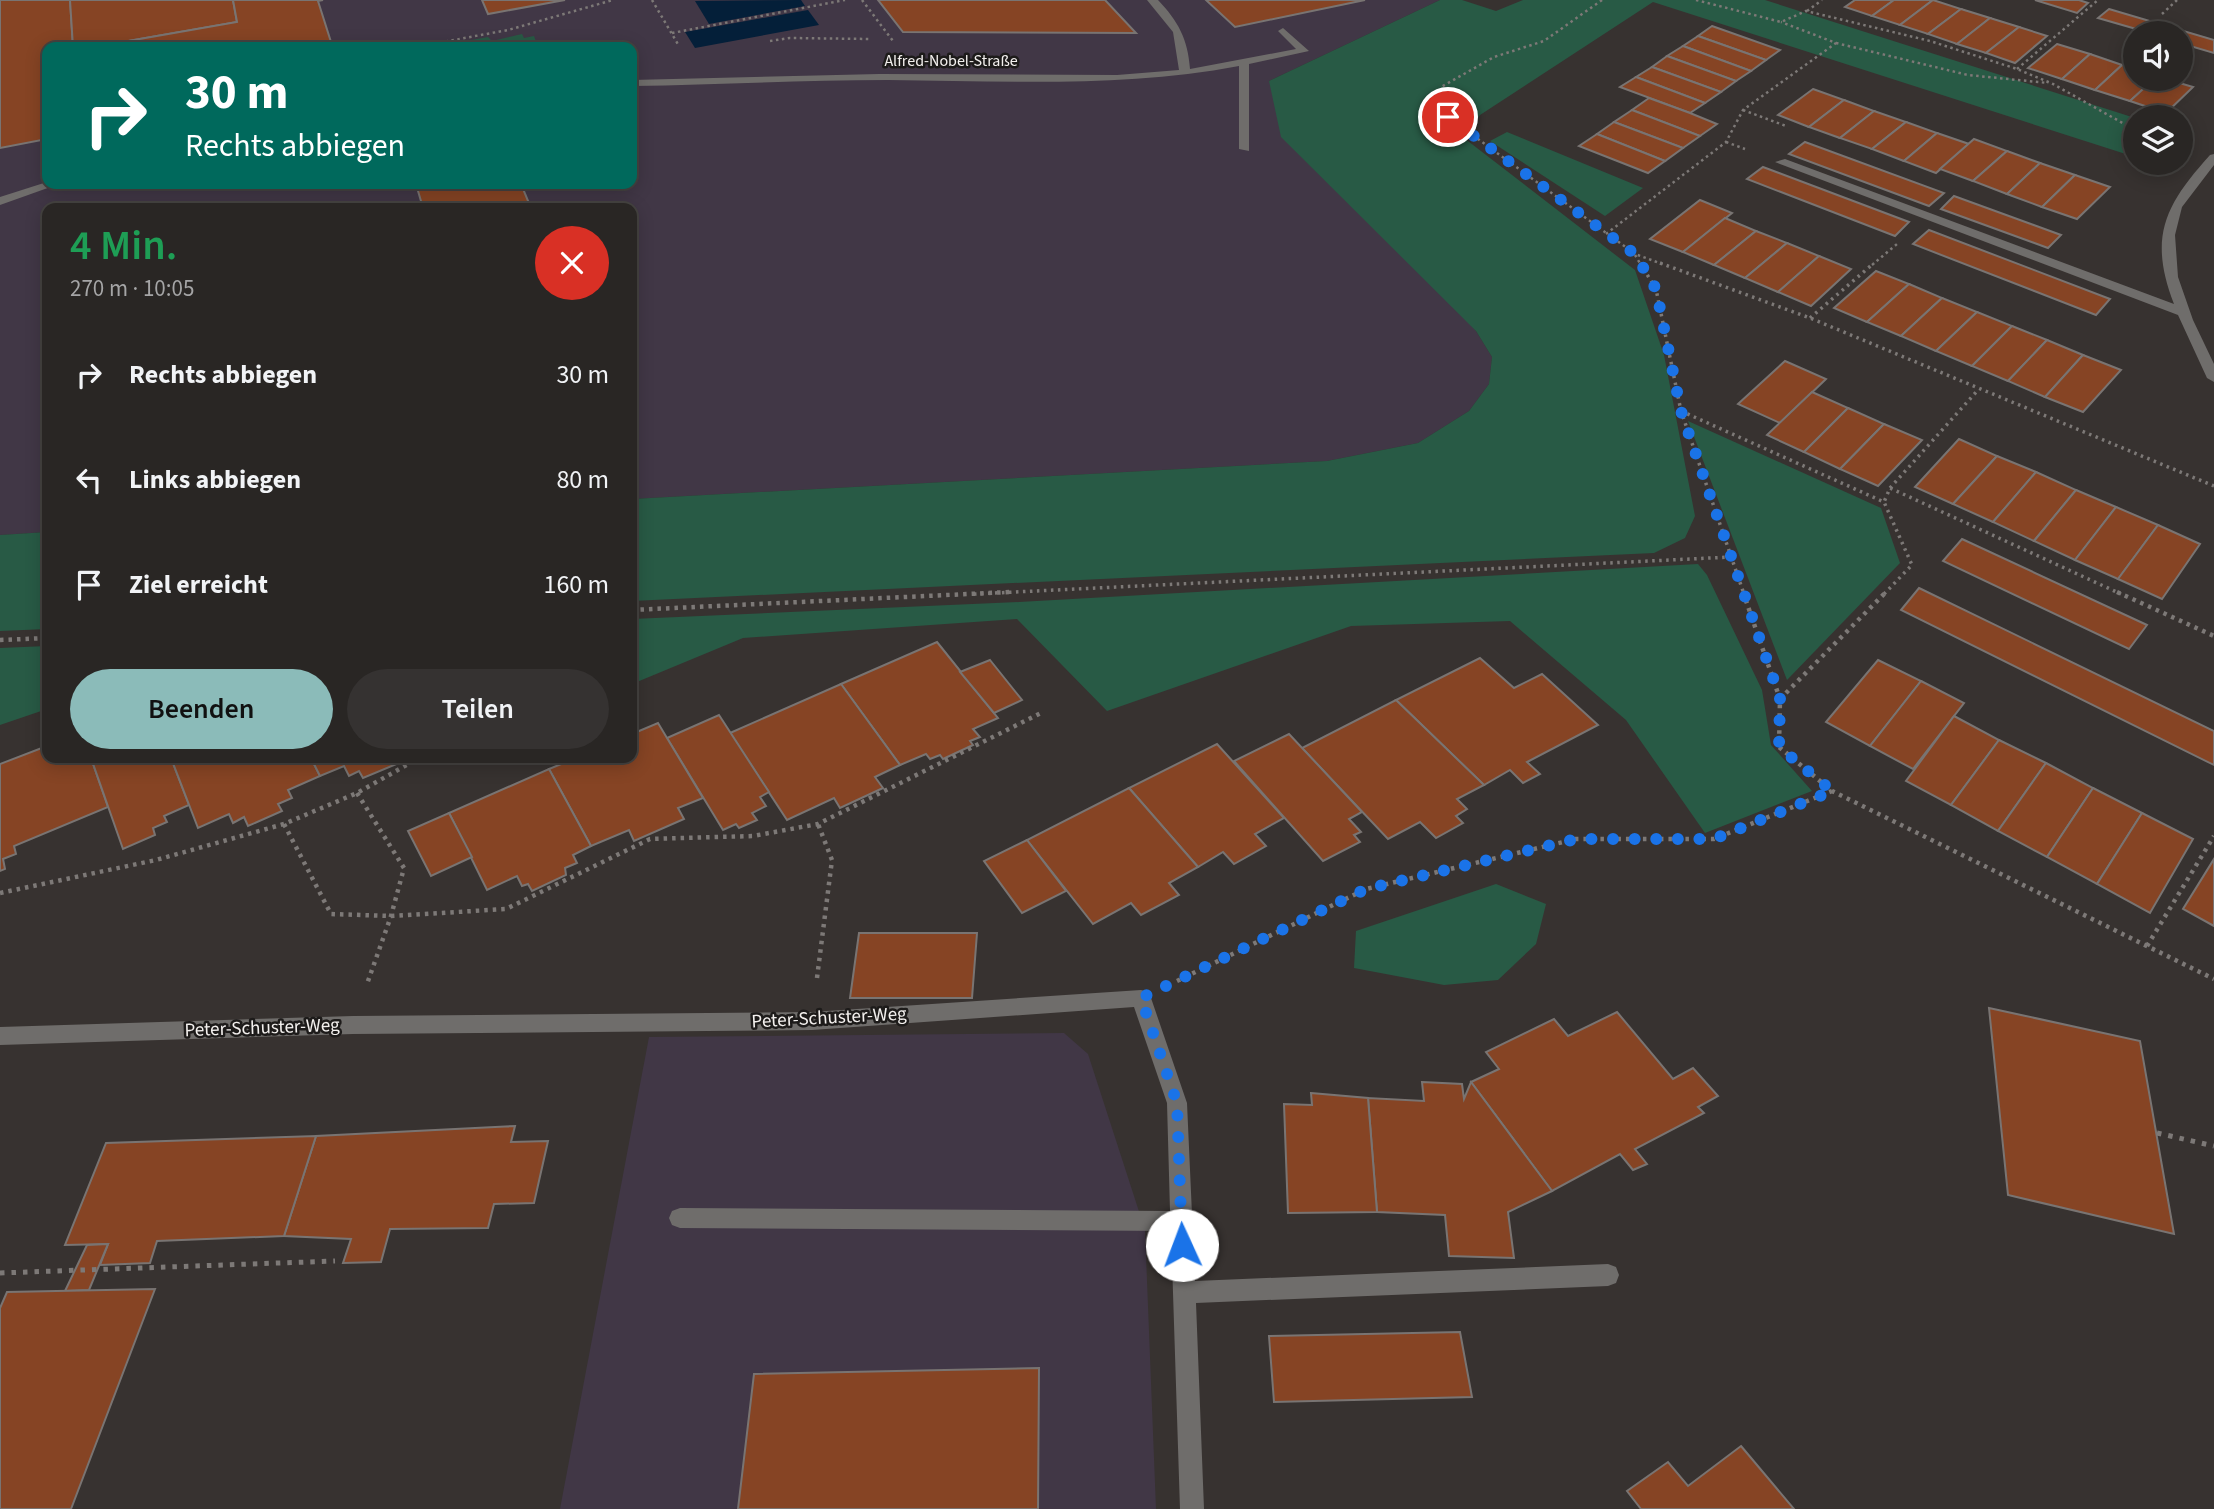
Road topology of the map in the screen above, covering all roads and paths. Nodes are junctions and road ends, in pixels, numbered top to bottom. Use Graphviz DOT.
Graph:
graph roads {
  1 [pos="612,0"];
  2 [pos="845,0"];
  3 [pos="1152,0"];
  4 [pos="1602,0"];
  5 [pos="1696,0"];
  6 [pos="1822,0"];
  7 [pos="2098,0"];
  8 [pos="2177,0"];
  9 [pos="1806,11"];
  10 [pos="2162,14"];
  11 [pos="1781,22"];
  12 [pos="1283,31"];
  13 [pos="672,33"];
  14 [pos="443,42"];
  15 [pos="1836,43"];
  16 [pos="1244,64"];
  17 [pos="2017,69"];
  18 [pos="1185,73"];
  19 [pos="637,83"];
  20 [pos="2053,84"];
  21 [pos="2123,123"];
  22 [pos="1245,149"];
  23 [pos="2214,158"];
  24 [pos="1781,162"];
  25 [pos="42,188"];
  26 [pos="0,201"];
  27 [pos="1928,216"];
  28 [pos="1605,234"];
  29 [pos="1635,254"];
  30 [pos="2182,312"];
  31 [pos="1810,318"];
  32 [pos="2214,378"];
  33 [pos="1978,390"];
  34 [pos="1681,411"];
  35 [pos="2214,486"];
  36 [pos="1890,488"];
  37 [pos="1884,502"];
  38 [pos="1731,557"];
  39 [pos="637,610"];
  40 [pos="2214,636"];
  41 [pos="42,638"];
  42 [pos="0,640"];
  43 [pos="1780,698"];
  44 [pos="1043,712"];
  45 [pos="410,763"];
  46 [pos="1832,791"];
  47 [pos="357,793"];
  48 [pos="284,824"];
  49 [pos="818,824"];
  50 [pos="2214,836"];
  51 [pos="0,893"];
  52 [pos="391,916"];
  53 [pos="2147,946"];
  54 [pos="2214,979"];
  55 [pos="1141,998"];
  56 [pos="812,1021"];
  57 [pos="353,1025"];
  58 [pos="0,1036"];
  59 [pos="2157,1133"];
  60 [pos="2214,1146"];
  61 [pos="680,1218"];
  62 [pos="1181,1221"];
  63 [pos="335,1261"];
  64 [pos="0,1273"];
  65 [pos="1608,1275"];
  66 [pos="1183,1293"];
  67 [pos="1192,1509"];
  1 -- 14 [label="path"];
  2 -- 13 [label="path"];
  3 -- 18 [label="street"];
  4 -- 28 [label="path"];
  5 -- 11 [label="path"];
  6 -- 9 [label="path"];
  7 -- 17 [label="path"];
  8 -- 10 [label="path"];
  9 -- 11 [label="path"];
  9 -- 17 [label="path"];
  11 -- 15 [label="path"];
  12 -- 16 [label="street, Alfred-Nobel-Straße"];
  15 -- 20 [label="path"];
  15 -- 28 [label="path"];
  16 -- 18 [label="street, Alfred-Nobel-Straße"];
  16 -- 22 [label="street"];
  17 -- 20 [label="path"];
  18 -- 19 [label="street, Alfred-Nobel-Straße"];
  20 -- 21 [label="path"];
  23 -- 30 [label="street"];
  24 -- 27 [label="street"];
  25 -- 26 [label="street"];
  27 -- 30 [label="street"];
  27 -- 31 [label="path"];
  28 -- 29 [label="path"];
  29 -- 31 [label="path"];
  29 -- 34 [label="path"];
  30 -- 32 [label="street"];
  31 -- 33 [label="path"];
  33 -- 35 [label="path"];
  33 -- 36 [label="path"];
  34 -- 37 [label="path"];
  34 -- 38 [label="path"];
  36 -- 37 [label="path"];
  36 -- 40 [label="path"];
  37 -- 43 [label="path"];
  38 -- 39 [label="path"];
  38 -- 43 [label="path"];
  41 -- 42 [label="path"];
  43 -- 46 [label="path"];
  44 -- 49 [label="path"];
  45 -- 47 [label="path"];
  46 -- 53 [label="path"];
  46 -- 55 [label="path"];
  47 -- 48 [label="path"];
  47 -- 52 [label="path"];
  48 -- 51 [label="path"];
  48 -- 52 [label="path"];
  49 -- 52 [label="path"];
  49 -- 56 [label="path"];
  50 -- 53 [label="path"];
  52 -- 57 [label="path"];
  53 -- 54 [label="path"];
  55 -- 56 [label="street, Peter-Schuster-Weg"];
  55 -- 62 [label="street"];
  56 -- 57 [label="street, Peter-Schuster-Weg"];
  57 -- 58 [label="street, Peter-Schuster-Weg"];
  59 -- 60 [label="path"];
  61 -- 62 [label="street"];
  62 -- 66 [label="street"];
  63 -- 64 [label="path"];
  65 -- 66 [label="street"];
  66 -- 67 [label="street"];
}
